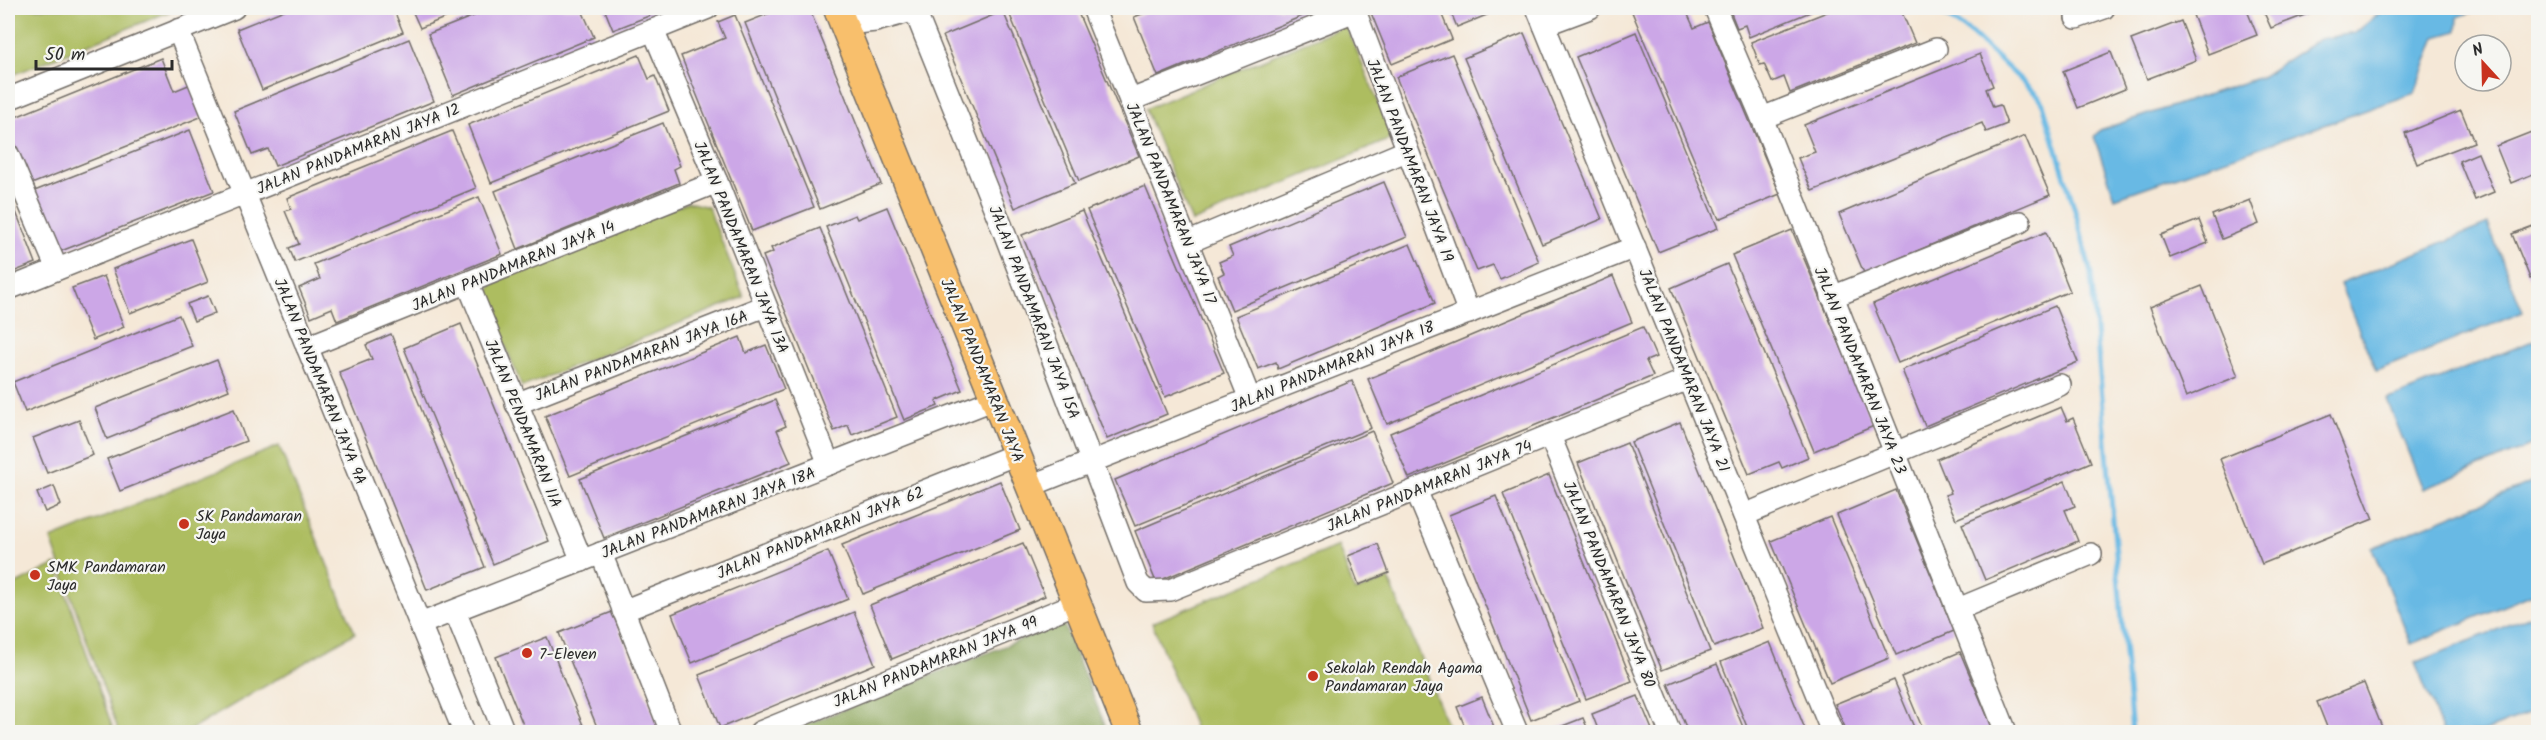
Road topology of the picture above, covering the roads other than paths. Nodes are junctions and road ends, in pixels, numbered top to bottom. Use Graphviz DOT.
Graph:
graph roads {
  1 [pos="234,8"];
  2 [pos="708,8"];
  3 [pos="1093,8"];
  4 [pos="1590,8"];
  5 [pos="1715,8"];
  6 [pos="2104,8"];
  7 [pos="919,9"];
  8 [pos="1355,9"];
  9 [pos="841,16"];
  10 [pos="1540,16"];
  11 [pos="2076,18"];
  12 [pos="178,30"];
  13 [pos="652,30"];
  14 [pos="1936,49"];
  15 [pos="8,99"];
  16 [pos="1131,100"];
  17 [pos="1762,118"];
  18 [pos="1406,151"];
  19 [pos="8,154"];
  20 [pos="717,182"];
  21 [pos="244,194"];
  22 [pos="2020,222"];
  23 [pos="1189,242"];
  24 [pos="1635,247"];
  25 [pos="57,269"];
  26 [pos="468,284"];
  27 [pos="8,289"];
  28 [pos="1832,297"];
  29 [pos="765,306"];
  30 [pos="1468,313"];
  31 [pos="307,347"];
  32 [pos="1688,379"];
  33 [pos="2060,385"];
  34 [pos="995,399"];
  35 [pos="1250,399"];
  36 [pos="516,404"];
  37 [pos="1550,436"];
  38 [pos="1894,453"];
  39 [pos="1017,454"];
  40 [pos="1092,461"];
  41 [pos="829,464"];
  42 [pos="1030,486"];
  43 [pos="1416,490"];
  44 [pos="1744,515"];
  45 [pos="2091,554"];
  46 [pos="591,557"];
  47 [pos="1170,590"];
  48 [pos="1077,603"];
  49 [pos="1958,609"];
  50 [pos="454,611"];
  51 [pos="623,611"];
  52 [pos="420,624"];
  53 [pos="464,732"];
  54 [pos="504,732"];
  55 [pos="671,732"];
  56 [pos="760,732"];
  57 [pos="1129,732"];
  58 [pos="1517,732"];
  59 [pos="1670,732"];
  60 [pos="1832,732"];
  61 [pos="2006,732"];
  1 -- 12 [label="street"];
  2 -- 13 [label="street, JALAN PANDAMARAN JAYA 12"];
  3 -- 16 [label="street, JALAN PANDAMARAN JAYA 17"];
  4 -- 10 [label="street"];
  5 -- 17 [label="street, JALAN PANDAMARAN JAYA 23"];
  6 -- 11 [label="street"];
  7 -- 9 [label="street"];
  7 -- 40 [label="street, JALAN PANDAMARAN JAYA 15A"];
  8 -- 16 [label="street"];
  8 -- 18 [label="street, JALAN PANDAMARAN JAYA 19"];
  9 -- 34 [label="main road, JALAN PANDAMARAN JAYA"];
  10 -- 24 [label="street, JALAN PANDAMARAN JAYA 21"];
  12 -- 15 [label="street"];
  12 -- 21 [label="street, JALAN PANDAMARAN JAYA 9A"];
  13 -- 20 [label="street, JALAN PANDAMARAN JAYA 13A"];
  13 -- 21 [label="street, JALAN PANDAMARAN JAYA 12"];
  14 -- 17 [label="street"];
  16 -- 23 [label="street, JALAN PANDAMARAN JAYA 17"];
  17 -- 28 [label="street, JALAN PANDAMARAN JAYA 23"];
  18 -- 23 [label="street"];
  18 -- 30 [label="street, JALAN PANDAMARAN JAYA 19"];
  19 -- 25 [label="street"];
  20 -- 26 [label="street, JALAN PANDAMARAN JAYA 14"];
  20 -- 29 [label="street, JALAN PANDAMARAN JAYA 13A"];
  21 -- 25 [label="street, JALAN PANDAMARAN JAYA 12"];
  21 -- 31 [label="street, JALAN PANDAMARAN JAYA 9A"];
  22 -- 28 [label="street"];
  23 -- 35 [label="street, JALAN PANDAMARAN JAYA 17"];
  24 -- 30 [label="street, JALAN PANDAMARAN JAYA 18"];
  24 -- 32 [label="street, JALAN PANDAMARAN JAYA 21"];
  25 -- 27 [label="street, JALAN PANDAMARAN JAYA 12"];
  26 -- 31 [label="street, JALAN PANDAMARAN JAYA 14"];
  26 -- 36 [label="street, JALAN PENDAMARAN 11A"];
  28 -- 38 [label="street, JALAN PANDAMARAN JAYA 23"];
  29 -- 36 [label="street, JALAN PANDAMARAN JAYA 16A"];
  29 -- 41 [label="street, JALAN PANDAMARAN JAYA 13A"];
  30 -- 35 [label="street, JALAN PANDAMARAN JAYA 18"];
  31 -- 52 [label="street, JALAN PANDAMARAN JAYA 9A"];
  32 -- 37 [label="street, JALAN PANDAMARAN JAYA 74"];
  32 -- 44 [label="street, JALAN PANDAMARAN JAYA 21"];
  33 -- 38 [label="street"];
  34 -- 39 [label="main road, JALAN PANDAMARAN JAYA"];
  34 -- 41 [label="street, JALAN PANDAMARAN JAYA 18A"];
  35 -- 40 [label="street, JALAN PANDAMARAN JAYA 18"];
  36 -- 46 [label="street, JALAN PENDAMARAN 11A"];
  37 -- 43 [label="street, JALAN PANDAMARAN JAYA 74"];
  37 -- 59 [label="street, JALAN PANDAMARAN JAYA 80"];
  38 -- 44 [label="street"];
  38 -- 49 [label="street, JALAN PANDAMARAN JAYA 23"];
  39 -- 42 [label="main road, JALAN PANDAMARAN JAYA"];
  39 -- 51 [label="street, JALAN PANDAMARAN JAYA 62"];
  40 -- 42 [label="street, JALAN PANDAMARAN JAYA 18"];
  40 -- 47 [label="street, JALAN PANDAMARAN JAYA 15A"];
  41 -- 46 [label="street, JALAN PANDAMARAN JAYA 18A"];
  42 -- 48 [label="main road, JALAN PANDAMARAN JAYA"];
  43 -- 47 [label="street, JALAN PANDAMARAN JAYA 74"];
  43 -- 58 [label="street"];
  44 -- 60 [label="street, JALAN PANDAMARAN JAYA 21"];
  45 -- 49 [label="street"];
  46 -- 50 [label="street, JALAN PANDAMARAN JAYA 18A"];
  46 -- 51 [label="street, JALAN PENDAMARAN 11A"];
  48 -- 56 [label="street, JALAN PANDAMARAN JAYA 99"];
  48 -- 57 [label="main road, JALAN PANDAMARAN JAYA"];
  49 -- 61 [label="street, JALAN PANDAMARAN JAYA 23"];
  50 -- 52 [label="street, JALAN PANDAMARAN JAYA 18A"];
  50 -- 54 [label="street"];
  51 -- 55 [label="street, JALAN PENDAMARAN 11A"];
  52 -- 53 [label="street, JALAN PANDAMARAN JAYA 9A"];
}
